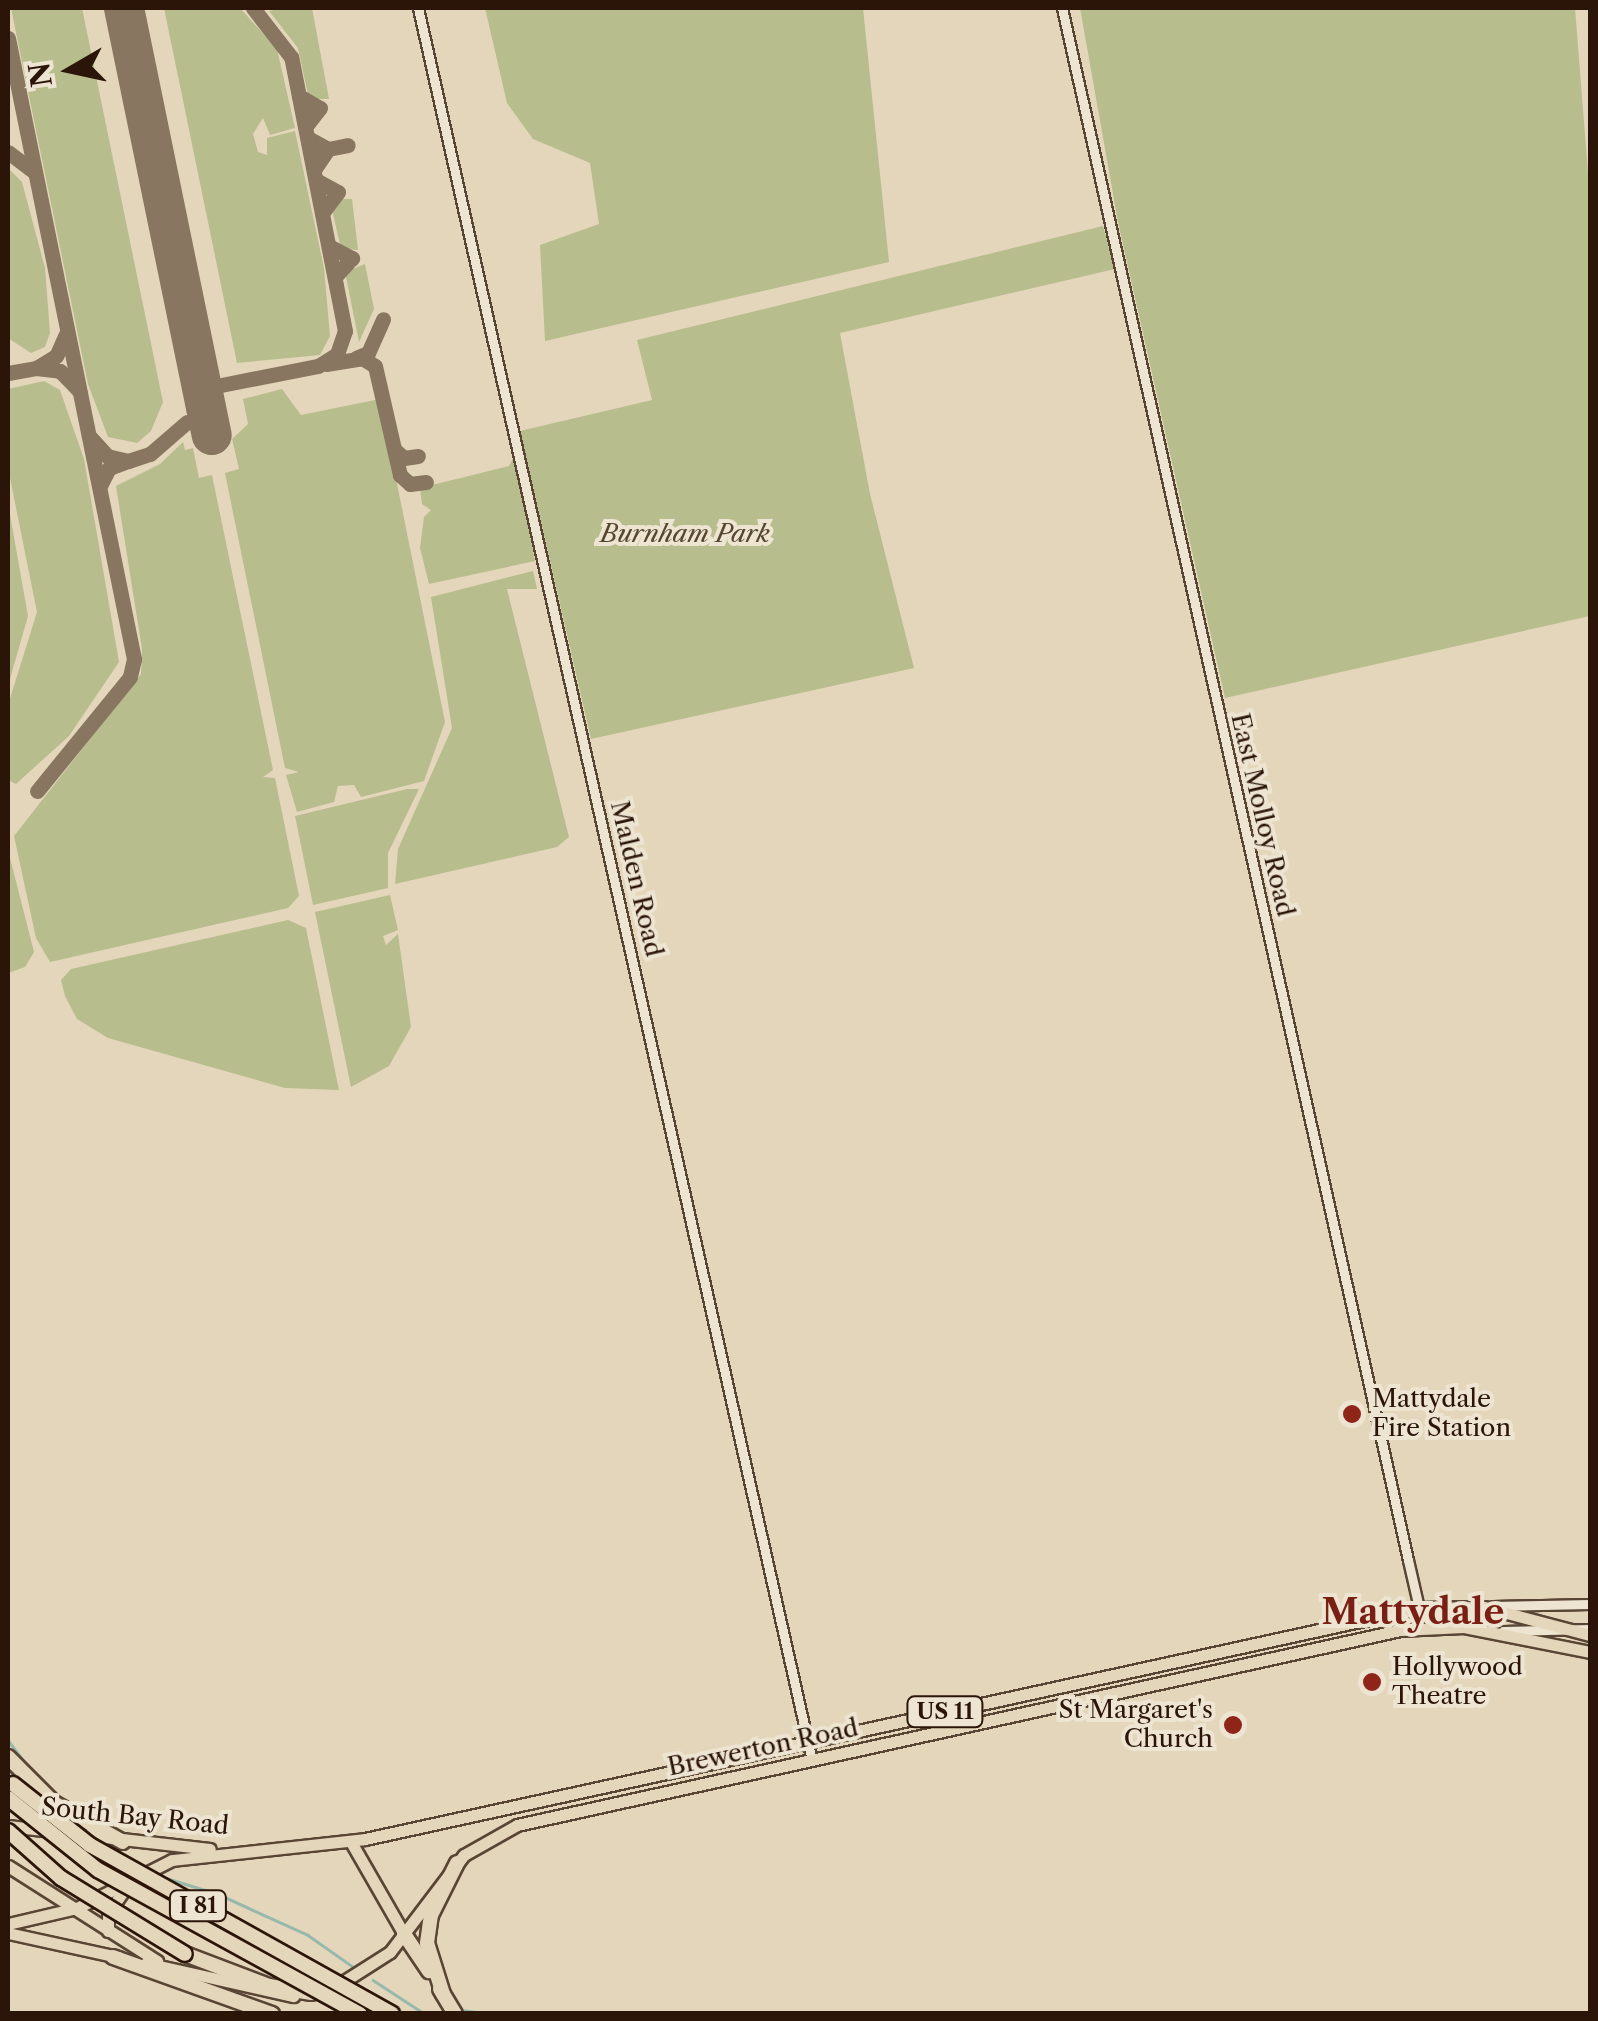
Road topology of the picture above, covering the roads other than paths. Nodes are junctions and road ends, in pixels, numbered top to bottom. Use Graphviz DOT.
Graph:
graph roads {
  1 [pos="418,8"];
  2 [pos="1062,8"];
  3 [pos="1590,1604"];
  4 [pos="1484,1606"];
  5 [pos="1419,1608"];
  6 [pos="1434,1627"];
  7 [pos="1488,1630"];
  8 [pos="1586,1631"];
  9 [pos="1590,1652"];
  10 [pos="808,1742"];
  11 [pos="8,1757"];
  12 [pos="812,1760"];
  13 [pos="9,1786"];
  14 [pos="8,1829"];
  15 [pos="124,1842"];
  16 [pos="351,1842"];
  17 [pos="259,1852"];
  18 [pos="457,1863"];
  19 [pos="8,1866"];
  20 [pos="134,1879"];
  21 [pos="77,1908"];
  22 [pos="8,1924"];
  23 [pos="108,1932"];
  24 [pos="8,1933"];
  25 [pos="404,1934"];
  26 [pos="113,1956"];
  27 [pos="179,1970"];
  28 [pos="219,1984"];
  29 [pos="311,1993"];
  30 [pos="443,1994"];
  31 [pos="272,2014"];
  32 [pos="284,2014"];
  33 [pos="360,2014"];
  34 [pos="392,2014"];
  35 [pos="455,2014"];
  1 -- 10 [label="street, Malden Road"];
  2 -- 5 [label="street, East Molloy Road"];
  3 -- 4 [label="street"];
  4 -- 5 [label="main road, Brewerton Road / US 11"];
  4 -- 8 [label="main road, Brewerton Road / US 11"];
  5 -- 6 [label="street, East Molloy Road"];
  5 -- 10 [label="main road, Brewerton Road / US 11"];
  6 -- 7 [label="main road, Brewerton Road / US 11"];
  6 -- 12 [label="main road, Brewerton Road / US 11"];
  7 -- 8 [label="street"];
  7 -- 9 [label="main road, Brewerton Road / US 11"];
  10 -- 12 [label="street, Malden Road"];
  10 -- 16 [label="main road, Brewerton Road / US 11"];
  11 -- 15 [label="highway"];
  12 -- 18 [label="main road, Brewerton Road / US 11"];
  13 -- 33 [label="highway, I 81, bridge"];
  13 -- 34 [label="highway, I 81, bridge"];
  14 -- 15 [label="main road, South Bay Road"];
  14 -- 29 [label="highway, bridge"];
  15 -- 17 [label="main road, South Bay Road"];
  16 -- 17 [label="main road, Brewerton Road / US 11"];
  16 -- 25 [label="main road"];
  17 -- 20 [label="main road, Brewerton Road / US 11"];
  18 -- 25 [label="main road, Brewerton Road / US 11"];
  18 -- 30 [label="highway"];
  19 -- 21 [label="main road"];
  20 -- 21 [label="main road, Brewerton Road / US 11"];
  20 -- 23 [label="main road"];
  21 -- 22 [label="main road, Brewerton Road / US 11"];
  21 -- 23 [label="main road"];
  23 -- 27 [label="main road"];
  24 -- 26 [label="main road, Brewerton Road / US 11"];
  25 -- 29 [label="main road, Brewerton Road / US 11"];
  25 -- 30 [label="highway"];
  26 -- 27 [label="main road, Brewerton Road / US 11"];
  26 -- 31 [label="highway"];
  27 -- 28 [label="main road, Brewerton Road / US 11"];
  28 -- 29 [label="main road, Brewerton Road / US 11"];
  28 -- 32 [label="highway"];
  30 -- 35 [label="highway"];
}
